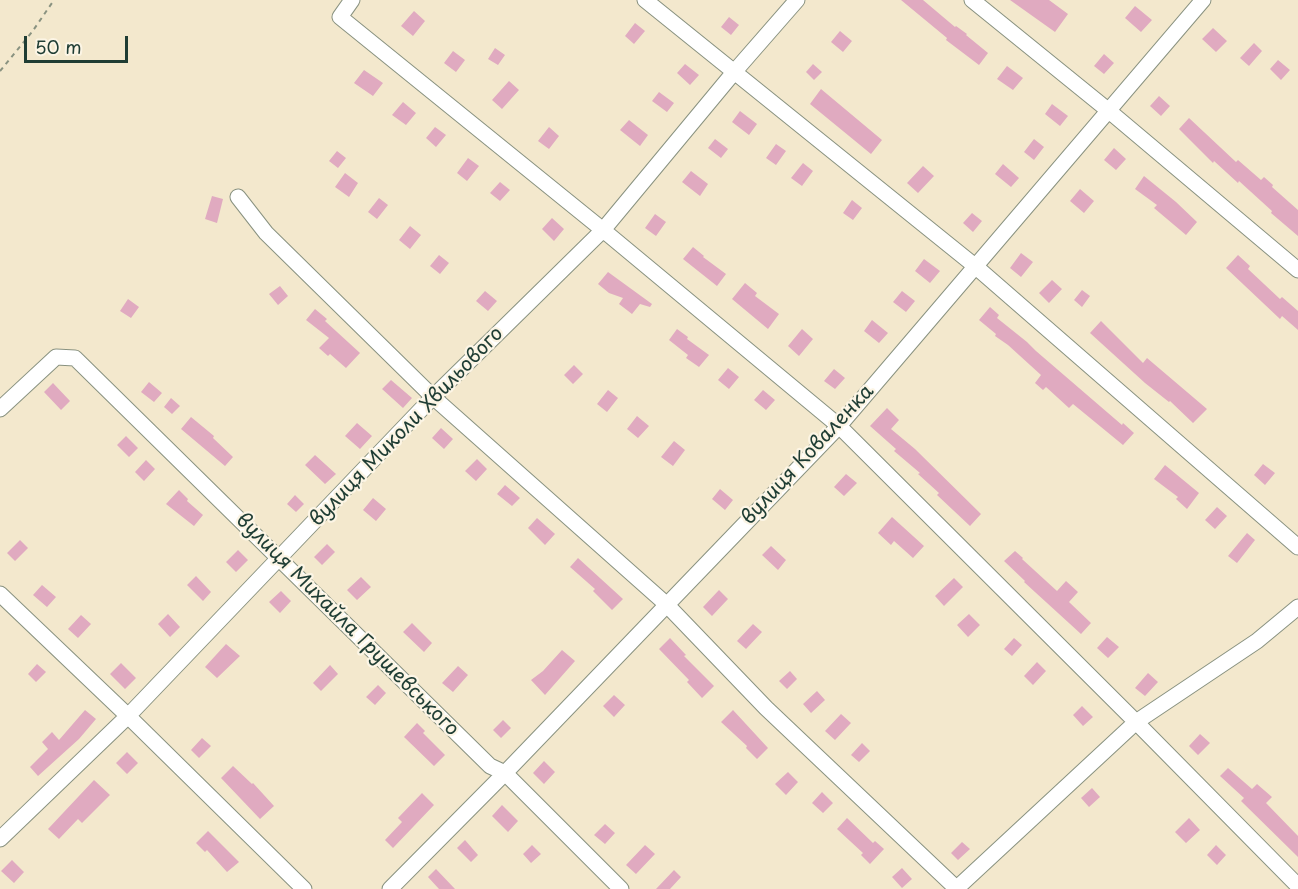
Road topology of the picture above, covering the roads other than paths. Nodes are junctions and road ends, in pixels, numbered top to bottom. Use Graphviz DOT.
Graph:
graph roads {
  1 [pos="352,0"];
  2 [pos="645,0"];
  3 [pos="797,0"];
  4 [pos="972,0"];
  5 [pos="1203,0"];
  6 [pos="735,71"];
  7 [pos="1109,111"];
  8 [pos="238,197"];
  9 [pos="603,230"];
  10 [pos="975,266"];
  11 [pos="1298,270"];
  12 [pos="433,397"];
  13 [pos="0,409"];
  14 [pos="839,426"];
  15 [pos="1298,547"];
  16 [pos="280,559"];
  17 [pos="0,594"];
  18 [pos="666,604"];
  19 [pos="1298,607"];
  20 [pos="128,716"];
  21 [pos="1136,722"];
  22 [pos="505,773"];
  23 [pos="0,839"];
  24 [pos="1298,886"];
  25 [pos="304,889"];
  26 [pos="390,889"];
  27 [pos="621,889"];
  28 [pos="956,889"];
  1 -- 9 [label="street"];
  2 -- 6 [label="street"];
  3 -- 6 [label="street, вулиця Миколи Хвильового"];
  4 -- 7 [label="street"];
  5 -- 7 [label="street, вулиця Коваленка"];
  6 -- 9 [label="street, вулиця Миколи Хвильового"];
  6 -- 10 [label="street"];
  7 -- 10 [label="street, вулиця Коваленка"];
  7 -- 11 [label="street"];
  8 -- 12 [label="street"];
  9 -- 12 [label="street, вулиця Миколи Хвильового"];
  9 -- 14 [label="street"];
  10 -- 14 [label="street, вулиця Коваленка"];
  10 -- 15 [label="street"];
  12 -- 16 [label="street, вулиця Миколи Хвильового"];
  12 -- 18 [label="street"];
  13 -- 16 [label="street, вулиця Михайла Грушевського"];
  14 -- 18 [label="street, вулиця Коваленка"];
  14 -- 21 [label="street"];
  16 -- 20 [label="street, вулиця Миколи Хвильового"];
  16 -- 22 [label="street, вулиця Михайла Грушевського"];
  17 -- 20 [label="street"];
  18 -- 22 [label="street, вулиця Коваленка"];
  18 -- 28 [label="street"];
  19 -- 21 [label="street"];
  20 -- 23 [label="street, вулиця Миколи Хвильового"];
  20 -- 25 [label="street"];
  21 -- 24 [label="street"];
  21 -- 28 [label="street"];
  22 -- 26 [label="street, вулиця Коваленка"];
  22 -- 27 [label="street, вулиця Михайла Грушевського"];
}
